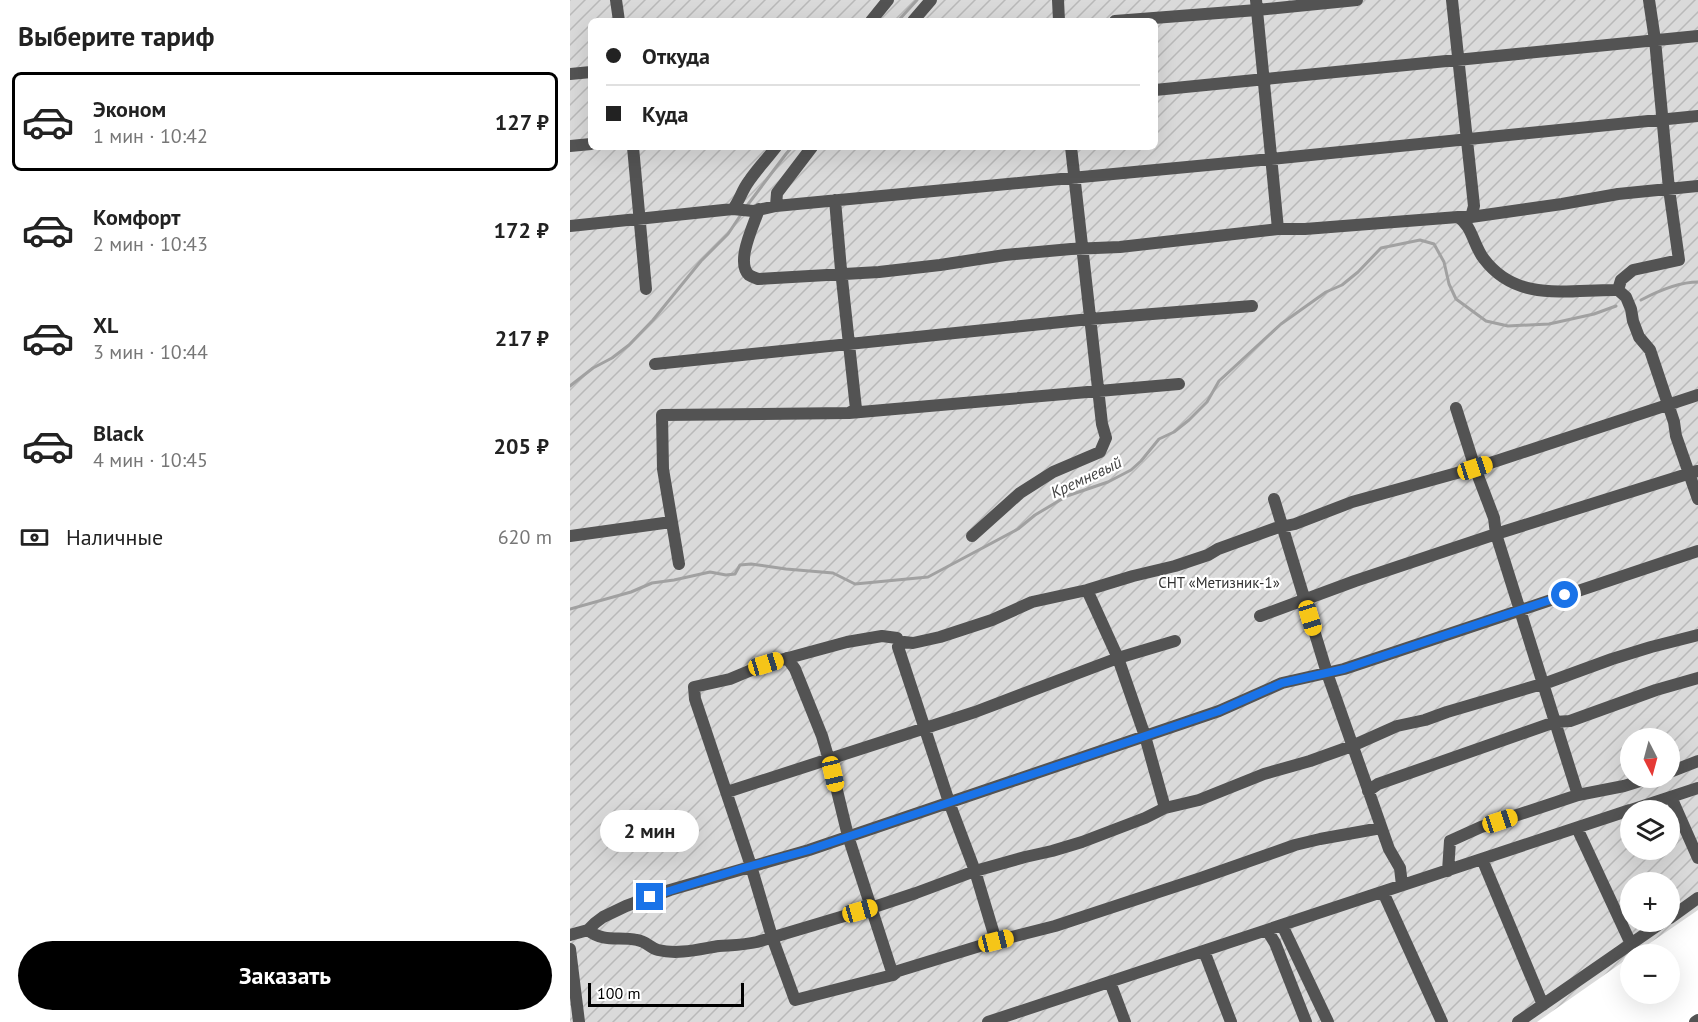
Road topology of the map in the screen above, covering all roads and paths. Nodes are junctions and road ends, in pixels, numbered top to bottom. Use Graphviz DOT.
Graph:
graph roads {
  1 [pos="616,0"];
  2 [pos="888,0"];
  3 [pos="931,0"];
  4 [pos="1058,0"];
  5 [pos="1357,0"];
  6 [pos="1452,0"];
  7 [pos="1649,0"];
  8 [pos="1256,5"];
  9 [pos="619,18"];
  10 [pos="873,18"];
  11 [pos="916,18"];
  12 [pos="1059,18"];
  13 [pos="1141,18"];
  14 [pos="1698,36"];
  15 [pos="1655,40"];
  16 [pos="1457,60"];
  17 [pos="588,72"];
  18 [pos="570,74"];
  19 [pos="1263,80"];
  20 [pos="1158,90"];
  21 [pos="1698,116"];
  22 [pos="1662,120"];
  23 [pos="1467,139"];
  24 [pos="588,144"];
  25 [pos="570,146"];
  26 [pos="633,150"];
  27 [pos="774,150"];
  28 [pos="810,150"];
  29 [pos="1071,150"];
  30 [pos="1271,159"];
  31 [pos="1074,178"];
  32 [pos="1698,186"];
  33 [pos="1669,189"];
  34 [pos="835,200"];
  35 [pos="776,206"];
  36 [pos="733,209"];
  37 [pos="756,210"];
  38 [pos="1458,217"];
  39 [pos="1471,217"];
  40 [pos="640,218"];
  41 [pos="570,226"];
  42 [pos="1278,229"];
  43 [pos="1082,249"];
  44 [pos="841,273"];
  45 [pos="646,289"];
  46 [pos="1618,290"];
  47 [pos="1252,306"];
  48 [pos="1090,319"];
  49 [pos="849,345"];
  50 [pos="655,364"];
  51 [pos="1179,384"];
  52 [pos="1099,392"];
  53 [pos="1698,395"];
  54 [pos="1668,404"];
  55 [pos="1456,408"];
  56 [pos="849,413"];
  57 [pos="1475,468"];
  58 [pos="1694,472"];
  59 [pos="1274,499"];
  60 [pos="1698,500"];
  61 [pos="671,522"];
  62 [pos="1282,526"];
  63 [pos="1496,534"];
  64 [pos="570,536"];
  65 [pos="972,536"];
  66 [pos="1698,551"];
  67 [pos="679,564"];
  68 [pos="1087,590"];
  69 [pos="1305,600"];
  70 [pos="1521,610"];
  71 [pos="1260,616"];
  72 [pos="1698,635"];
  73 [pos="897,638"];
  74 [pos="1175,641"];
  75 [pos="787,658"];
  76 [pos="1118,658"];
  77 [pos="1327,673"];
  78 [pos="1698,678"];
  79 [pos="1544,683"];
  80 [pos="1555,722"];
  81 [pos="925,728"];
  82 [pos="1145,736"];
  83 [pos="1352,746"];
  84 [pos="829,760"];
  85 [pos="1698,761"];
  86 [pos="1680,768"];
  87 [pos="1620,787"];
  88 [pos="1698,788"];
  89 [pos="1368,791"];
  90 [pos="727,792"];
  91 [pos="1578,795"];
  92 [pos="1671,797"];
  93 [pos="1662,800"];
  94 [pos="949,802"];
  95 [pos="1165,808"];
  96 [pos="1620,814"];
  97 [pos="1381,828"];
  98 [pos="1577,828"];
  99 [pos="848,836"];
  100 [pos="1698,858"];
  101 [pos="1482,859"];
  102 [pos="751,866"];
  103 [pos="1448,870"];
  104 [pos="975,871"];
  105 [pos="1402,885"];
  106 [pos="1383,892"];
  107 [pos="1698,898"];
  108 [pos="871,908"];
  109 [pos="1680,911"];
  110 [pos="1282,925"];
  111 [pos="588,930"];
  112 [pos="1267,930"];
  113 [pos="1649,932"];
  114 [pos="570,935"];
  115 [pos="772,937"];
  116 [pos="996,941"];
  117 [pos="1631,944"];
  118 [pos="570,949"];
  119 [pos="1204,951"];
  120 [pos="1620,952"];
  121 [pos="893,975"];
  122 [pos="1110,982"];
  123 [pos="1543,1005"];
  124 [pos="1002,1020"];
  125 [pos="579,1022"];
  126 [pos="988,1022"];
  127 [pos="1125,1022"];
  128 [pos="1231,1022"];
  129 [pos="1306,1022"];
  130 [pos="1328,1022"];
  131 [pos="1442,1022"];
  132 [pos="1518,1022"];
  1 -- 9 [label="lane"];
  2 -- 10 [label="lane"];
  3 -- 11 [label="lane"];
  4 -- 12 [label="lane"];
  5 -- 8 [label="lane"];
  6 -- 16 [label="lane"];
  7 -- 15 [label="lane"];
  8 -- 13 [label="lane"];
  8 -- 19 [label="lane"];
  14 -- 15 [label="lane"];
  15 -- 16 [label="lane"];
  15 -- 22 [label="lane"];
  16 -- 19 [label="lane"];
  16 -- 23 [label="lane"];
  17 -- 18 [label="lane"];
  19 -- 20 [label="lane"];
  19 -- 30 [label="lane"];
  21 -- 22 [label="lane"];
  22 -- 23 [label="lane"];
  22 -- 33 [label="lane"];
  23 -- 30 [label="lane"];
  23 -- 39 [label="lane"];
  24 -- 25 [label="lane"];
  26 -- 40 [label="lane"];
  27 -- 36 [label="lane"];
  28 -- 35 [label="lane"];
  29 -- 31 [label="lane"];
  30 -- 31 [label="lane"];
  30 -- 42 [label="lane"];
  31 -- 34 [label="lane"];
  31 -- 43 [label="lane"];
  32 -- 33 [label="lane"];
  33 -- 39 [label="lane"];
  33 -- 46 [label="lane"];
  34 -- 35 [label="lane"];
  34 -- 44 [label="lane"];
  35 -- 37 [label="lane"];
  36 -- 37 [label="lane"];
  36 -- 40 [label="lane"];
  37 -- 44 [label="lane"];
  38 -- 39 [label="lane"];
  38 -- 42 [label="lane"];
  38 -- 46 [label="lane"];
  40 -- 41 [label="lane"];
  40 -- 45 [label="lane"];
  42 -- 43 [label="lane"];
  43 -- 44 [label="lane"];
  43 -- 48 [label="lane"];
  44 -- 49 [label="lane"];
  46 -- 54 [label="lane"];
  47 -- 48 [label="lane"];
  48 -- 49 [label="lane"];
  48 -- 52 [label="lane"];
  49 -- 50 [label="lane"];
  49 -- 56 [label="lane"];
  51 -- 52 [label="lane"];
  52 -- 56 [label="lane"];
  52 -- 65 [label="lane"];
  53 -- 54 [label="lane"];
  54 -- 57 [label="lane"];
  54 -- 58 [label="lane"];
  55 -- 57 [label="lane"];
  56 -- 61 [label="lane"];
  57 -- 62 [label="lane"];
  57 -- 63 [label="lane"];
  58 -- 60 [label="lane"];
  58 -- 63 [label="lane"];
  59 -- 62 [label="lane"];
  61 -- 64 [label="lane"];
  61 -- 67 [label="lane"];
  62 -- 68 [label="lane"];
  62 -- 69 [label="lane"];
  63 -- 69 [label="lane"];
  63 -- 70 [label="lane"];
  66 -- 70 [label="lane"];
  68 -- 76 [label="lane"];
  68 -- 81 [label="lane"];
  69 -- 71 [label="lane"];
  69 -- 77 [label="lane"];
  70 -- 77 [label="lane"];
  70 -- 79 [label="lane"];
  72 -- 79 [label="lane"];
  73 -- 75 [label="lane"];
  74 -- 76 [label="lane"];
  75 -- 84 [label="lane"];
  75 -- 90 [label="lane"];
  76 -- 81 [label="lane"];
  76 -- 82 [label="lane"];
  77 -- 82 [label="lane"];
  77 -- 83 [label="lane"];
  78 -- 80 [label="lane"];
  79 -- 80 [label="lane"];
  79 -- 83 [label="lane"];
  80 -- 89 [label="lane"];
  80 -- 91 [label="lane"];
  81 -- 84 [label="lane"];
  81 -- 94 [label="lane"];
  82 -- 94 [label="lane"];
  82 -- 95 [label="lane"];
  83 -- 89 [label="lane"];
  83 -- 95 [label="lane"];
  84 -- 90 [label="lane"];
  84 -- 99 [label="lane"];
  85 -- 86 [label="lane"];
  87 -- 91 [label="lane"];
  88 -- 92 [label="lane"];
  89 -- 97 [label="lane"];
  90 -- 102 [label="lane"];
  91 -- 103 [label="lane"];
  92 -- 93 [label="lane"];
  92 -- 100 [label="lane"];
  94 -- 99 [label="lane"];
  94 -- 104 [label="lane"];
  95 -- 104 [label="lane"];
  96 -- 98 [label="lane"];
  97 -- 105 [label="lane"];
  97 -- 116 [label="lane"];
  98 -- 101 [label="lane"];
  98 -- 117 [label="lane"];
  99 -- 102 [label="lane"];
  99 -- 108 [label="lane"];
  101 -- 103 [label="lane"];
  101 -- 123 [label="lane"];
  102 -- 111 [label="lane"];
  102 -- 115 [label="lane"];
  103 -- 105 [label="lane"];
  104 -- 108 [label="lane"];
  104 -- 116 [label="lane"];
  105 -- 106 [label="lane"];
  106 -- 110 [label="lane"];
  106 -- 131 [label="lane"];
  107 -- 109 [label="lane"];
  108 -- 115 [label="lane"];
  108 -- 121 [label="lane"];
  110 -- 112 [label="lane"];
  110 -- 130 [label="lane"];
  111 -- 114 [label="lane"];
  111 -- 115 [label="lane"];
  112 -- 119 [label="lane"];
  112 -- 129 [label="lane"];
  113 -- 117 [label="lane"];
  115 -- 121 [label="lane"];
  116 -- 121 [label="lane"];
  118 -- 125 [label="lane"];
  119 -- 122 [label="lane"];
  119 -- 128 [label="lane"];
  120 -- 123 [label="lane"];
  122 -- 124 [label="lane"];
  122 -- 127 [label="lane"];
  123 -- 132 [label="lane"];
  124 -- 126 [label="lane"];
}
